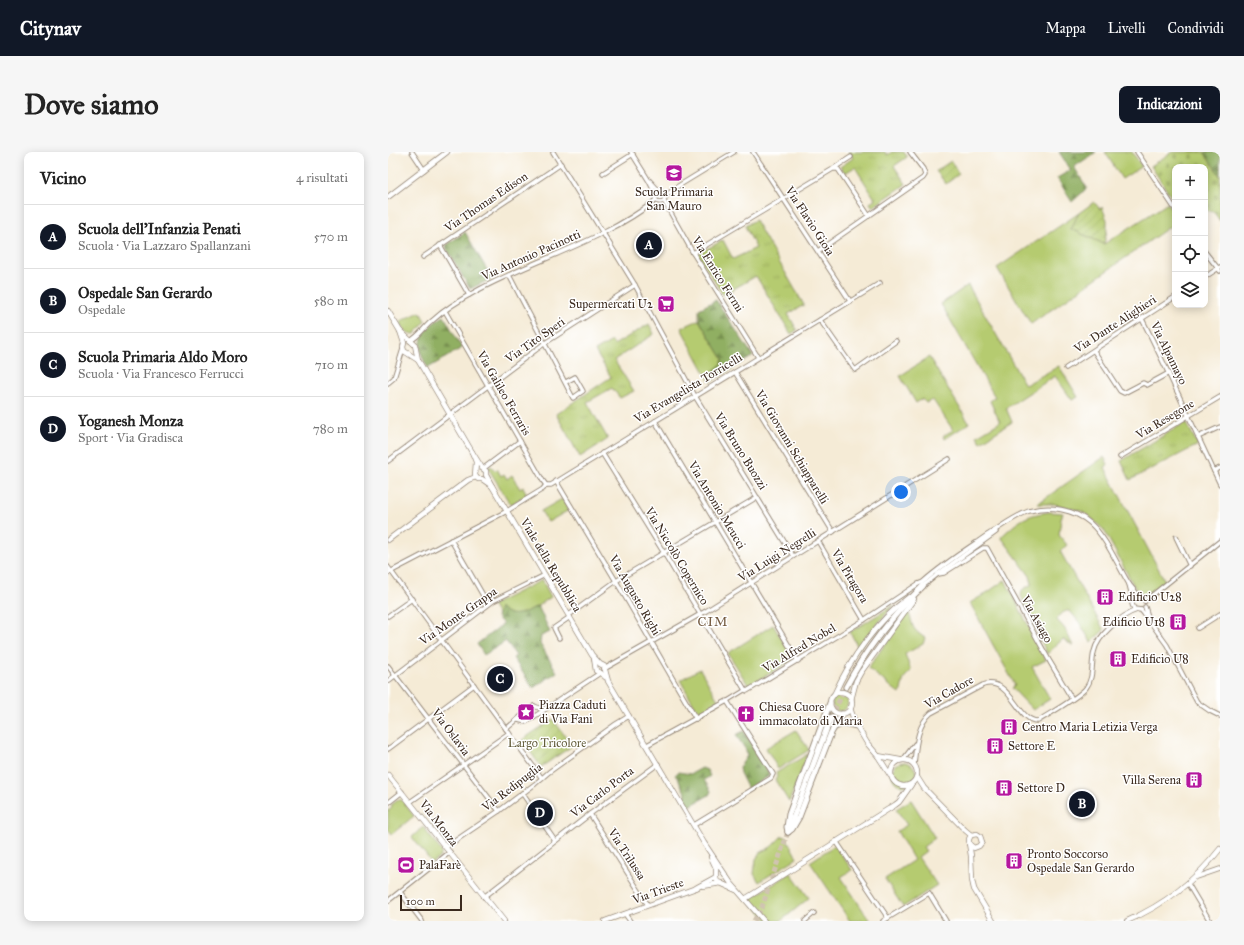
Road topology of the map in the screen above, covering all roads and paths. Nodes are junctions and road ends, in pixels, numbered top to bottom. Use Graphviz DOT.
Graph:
graph roads {
  1 [pos="412,152"];
  2 [pos="447,152"];
  3 [pos="553,152"];
  4 [pos="734,152"];
  5 [pos="753,152"];
  6 [pos="910,152"];
  7 [pos="632,153"];
  8 [pos="728,153"];
  9 [pos="1139,153"];
  10 [pos="851,157"];
  11 [pos="561,164"];
  12 [pos="833,169"];
  13 [pos="424,170"];
  14 [pos="603,173"];
  15 [pos="649,181"];
  16 [pos="675,188"];
  17 [pos="661,192"];
  18 [pos="656,194"];
  19 [pos="388,197"];
  20 [pos="665,199"];
  21 [pos="783,199"];
  22 [pos="656,200"];
  23 [pos="1172,204"];
  24 [pos="869,216"];
  25 [pos="603,233"];
  26 [pos="440,245"];
  27 [pos="818,251"];
  28 [pos="693,253"];
  29 [pos="1208,256"];
  30 [pos="423,257"];
  31 [pos="1219,269"];
  32 [pos="509,275"];
  33 [pos="1208,275"];
  34 [pos="880,283"];
  35 [pos="635,285"];
  36 [pos="470,295"];
  37 [pos="1172,299"];
  38 [pos="850,301"];
  39 [pos="388,311"];
  40 [pos="445,311"];
  41 [pos="1142,319"];
  42 [pos="820,320"];
  43 [pos="400,331"];
  44 [pos="420,334"];
  45 [pos="410,341"];
  46 [pos="896,341"];
  47 [pos="404,343"];
  48 [pos="545,343"];
  49 [pos="416,348"];
  50 [pos="403,349"];
  51 [pos="1094,350"];
  52 [pos="408,354"];
  53 [pos="758,357"];
  54 [pos="401,358"];
  55 [pos="418,360"];
  56 [pos="1066,368"];
  57 [pos="735,372"];
  58 [pos="1169,372"];
  59 [pos="566,382"];
  60 [pos="388,383"];
  61 [pos="488,386"];
  62 [pos="695,396"];
  63 [pos="1220,397"];
  64 [pos="450,414"];
  65 [pos="1188,416"];
  66 [pos="655,421"];
  67 [pos="1220,427"];
  68 [pos="1198,437"];
  69 [pos="520,441"];
  70 [pos="472,452"];
  71 [pos="602,453"];
  72 [pos="1120,457"];
  73 [pos="949,458"];
  74 [pos="388,461"];
  75 [pos="483,468"];
  76 [pos="1220,468"];
  77 [pos="1214,471"];
  78 [pos="475,473"];
  79 [pos="484,477"];
  80 [pos="556,482"];
  81 [pos="1220,484"];
  82 [pos="546,485"];
  83 [pos="758,498"];
  84 [pos="507,511"];
  85 [pos="716,523"];
  86 [pos="833,532"];
  87 [pos="1176,537"];
  88 [pos="388,540"];
  89 [pos="451,540"];
  90 [pos="1220,541"];
  91 [pos="818,542"];
  92 [pos="987,548"];
  93 [pos="664,553"];
  94 [pos="793,556"];
  95 [pos="956,558"];
  96 [pos="1190,566"];
  97 [pos="388,567"];
  98 [pos="390,572"];
  99 [pos="938,574"];
  100 [pos="545,575"];
  101 [pos="616,581"];
  102 [pos="752,582"];
  103 [pos="923,584"];
  104 [pos="1129,584"];
  105 [pos="1139,596"];
  106 [pos="909,597"];
  107 [pos="412,599"];
  108 [pos="1133,600"];
  109 [pos="1145,601"];
  110 [pos="488,604"];
  111 [pos="1145,607"];
  112 [pos="1138,610"];
  113 [pos="700,614"];
  114 [pos="1220,614"];
  115 [pos="388,616"];
  116 [pos="570,616"];
  117 [pos="892,619"];
  118 [pos="864,620"];
  119 [pos="1149,620"];
  120 [pos="1198,628"];
  121 [pos="559,638"];
  122 [pos="441,640"];
  123 [pos="651,642"];
  124 [pos="798,661"];
  125 [pos="388,666"];
  126 [pos="600,669"];
  127 [pos="395,675"];
  128 [pos="388,681"];
  129 [pos="474,685"];
  130 [pos="846,687"];
  131 [pos="745,690"];
  132 [pos="834,695"];
  133 [pos="1072,699"];
  134 [pos="851,700"];
  135 [pos="727,701"];
  136 [pos="830,703"];
  137 [pos="534,706"];
  138 [pos="547,708"];
  139 [pos="850,708"];
  140 [pos="843,713"];
  141 [pos="522,714"];
  142 [pos="539,714"];
  143 [pos="629,716"];
  144 [pos="1220,716"];
  145 [pos="831,717"];
  146 [pos="428,719"];
  147 [pos="696,719"];
  148 [pos="518,720"];
  149 [pos="526,722"];
  150 [pos="856,724"];
  151 [pos="834,727"];
  152 [pos="508,731"];
  153 [pos="916,743"];
  154 [pos="647,745"];
  155 [pos="388,749"];
  156 [pos="878,756"];
  157 [pos="902,760"];
  158 [pos="463,764"];
  159 [pos="658,764"];
  160 [pos="914,764"];
  161 [pos="388,775"];
  162 [pos="890,775"];
  163 [pos="542,777"];
  164 [pos="917,777"];
  165 [pos="912,784"];
  166 [pos="902,786"];
  167 [pos="924,788"];
  168 [pos="402,792"];
  169 [pos="522,793"];
  170 [pos="902,798"];
  171 [pos="410,802"];
  172 [pos="388,803"];
  173 [pos="499,811"];
  174 [pos="590,814"];
  175 [pos="694,825"];
  176 [pos="965,830"];
  177 [pos="788,832"];
  178 [pos="972,835"];
  179 [pos="554,841"];
  180 [pos="836,841"];
  181 [pos="968,842"];
  182 [pos="704,843"];
  183 [pos="446,847"];
  184 [pos="976,848"];
  185 [pos="1220,849"];
  186 [pos="450,852"];
  187 [pos="971,856"];
  188 [pos="1207,865"];
  189 [pos="1220,869"];
  190 [pos="1213,872"];
  191 [pos="726,875"];
  192 [pos="716,876"];
  193 [pos="1194,878"];
  194 [pos="720,883"];
  195 [pos="1188,884"];
  196 [pos="696,888"];
  197 [pos="400,892"];
  198 [pos="739,892"];
  199 [pos="484,896"];
  200 [pos="744,899"];
  201 [pos="388,901"];
  202 [pos="648,905"];
  203 [pos="814,913"];
  204 [pos="625,914"];
  205 [pos="888,918"];
  206 [pos="422,921"];
  207 [pos="504,921"];
  208 [pos="605,921"];
  209 [pos="630,921"];
  210 [pos="764,921"];
  211 [pos="805,921"];
  212 [pos="883,921"];
  213 [pos="946,921"];
  214 [pos="993,921"];
  215 [pos="1127,921"];
  216 [pos="1210,921"];
  1 -- 13 [label="street"];
  2 -- 13 [label="street"];
  3 -- 11 [label="street, Via Bruno Buozzi"];
  4 -- 8 [label="street"];
  5 -- 21 [label="street, Via Flavio Gioia"];
  6 -- 24 [label="street"];
  7 -- 14 [label="street"];
  7 -- 15 [label="street"];
  8 -- 16 [label="street"];
  9 -- 23 [label="street"];
  10 -- 12 [label="street"];
  11 -- 25 [label="street, Via Bruno Buozzi"];
  11 -- 26 [label="street, Via Thomas Edison"];
  12 -- 21 [label="street"];
  12 -- 24 [label="street"];
  13 -- 19 [label="street"];
  15 -- 17 [label="street"];
  15 -- 18 [label="street"];
  16 -- 17 [label="street"];
  16 -- 20 [label="street"];
  17 -- 18 [label="street"];
  17 -- 20 [label="street, Via Enrico Fermi"];
  18 -- 22 [label="street"];
  20 -- 22 [label="street"];
  20 -- 28 [label="street, Via Enrico Fermi"];
  21 -- 27 [label="street, Via Flavio Gioia"];
  21 -- 28 [label="street"];
  22 -- 25 [label="street, Via Antonio Pacinotti"];
  24 -- 27 [label="street"];
  25 -- 32 [label="street, Via Antonio Pacinotti"];
  25 -- 35 [label="street, Via Bruno Buozzi"];
  26 -- 30 [label="street, Via Thomas Edison"];
  26 -- 36 [label="street"];
  27 -- 38 [label="street, Via Flavio Gioia"];
  28 -- 53 [label="street, Via Enrico Fermi"];
  29 -- 31 [label="street"];
  31 -- 33 [label="street"];
  32 -- 36 [label="street, Via Antonio Pacinotti"];
  32 -- 48 [label="street"];
  34 -- 38 [label="street, Via Evangelista Torricelli"];
  35 -- 48 [label="street, Via Tito Speri"];
  35 -- 62 [label="street, Via Bruno Buozzi"];
  36 -- 40 [label="street, Via Antonio Pacinotti"];
  37 -- 41 [label="street, Via Dante Alighieri"];
  38 -- 42 [label="street, Via Evangelista Torricelli"];
  39 -- 43 [label="street"];
  40 -- 44 [label="street, Via Antonio Pacinotti"];
  40 -- 61 [label="street, Via Galileo Ferraris"];
  41 -- 51 [label="street, Via Dante Alighieri"];
  41 -- 58 [label="street, Via Alpamayo"];
  42 -- 46 [label="street"];
  42 -- 53 [label="street, Via Evangelista Torricelli"];
  43 -- 45 [label="street"];
  43 -- 47 [label="street"];
  44 -- 45 [label="street, Via Antonio Pacinotti"];
  44 -- 49 [label="street, Via Antonio Pacinotti"];
  45 -- 47 [label="street"];
  45 -- 49 [label="street"];
  47 -- 50 [label="street"];
  48 -- 59 [label="street"];
  48 -- 61 [label="street, Via Tito Speri"];
  49 -- 52 [label="street"];
  49 -- 55 [label="street"];
  50 -- 52 [label="street"];
  50 -- 54 [label="street"];
  51 -- 56 [label="street, Via Dante Alighieri"];
  51 -- 58 [label="street"];
  52 -- 54 [label="street"];
  52 -- 55 [label="street"];
  53 -- 57 [label="street, Via Evangelista Torricelli"];
  54 -- 60 [label="street"];
  55 -- 64 [label="street"];
  57 -- 62 [label="street, Via Evangelista Torricelli"];
  57 -- 86 [label="street, Via Giovanni Schiapparelli"];
  58 -- 65 [label="street, Via Alpamayo"];
  59 -- 59 [label="street"];
  61 -- 64 [label="street, Via Tito Speri"];
  61 -- 69 [label="street, Via Galileo Ferraris"];
  62 -- 66 [label="street, Via Evangelista Torricelli"];
  62 -- 83 [label="street, Via Bruno Buozzi"];
  63 -- 65 [label="street, Via Resegone"];
  64 -- 70 [label="street"];
  64 -- 74 [label="street, Via Tito Speri"];
  65 -- 68 [label="street, Via Alpamayo"];
  65 -- 72 [label="street, Via Resegone"];
  66 -- 71 [label="street, Via Evangelista Torricelli"];
  66 -- 85 [label="street, Via Antonio Meucci"];
  67 -- 68 [label="street"];
  68 -- 77 [label="street, Via Alpamayo"];
  69 -- 75 [label="street"];
  69 -- 82 [label="street, Via Galileo Ferraris"];
  70 -- 75 [label="street"];
  70 -- 78 [label="street"];
  71 -- 80 [label="street, Via Evangelista Torricelli"];
  71 -- 93 [label="street, Via Niccolò Copernico"];
  73 -- 86 [label="street, Via Luigi Negrelli"];
  75 -- 78 [label="street"];
  75 -- 79 [label="street"];
  76 -- 77 [label="street"];
  77 -- 81 [label="street, Via Alpamayo"];
  78 -- 79 [label="street, Viale della Repubblica"];
  78 -- 88 [label="street"];
  79 -- 84 [label="street, Viale della Repubblica"];
  80 -- 82 [label="street, Via Evangelista Torricelli"];
  80 -- 101 [label="street, Via Augusto Righi"];
  82 -- 84 [label="street, Via Evangelista Torricelli"];
  83 -- 85 [label="street"];
  83 -- 94 [label="street, Via Bruno Buozzi"];
  84 -- 89 [label="street, Via Evangelista Torricelli"];
  84 -- 100 [label="street, Viale della Repubblica"];
  85 -- 93 [label="street"];
  85 -- 102 [label="street, Via Antonio Meucci"];
  86 -- 91 [label="street, Via Luigi Negrelli"];
  87 -- 96 [label="street"];
  89 -- 98 [label="street, Via Evangelista Torricelli"];
  89 -- 110 [label="street"];
  90 -- 96 [label="street"];
  91 -- 94 [label="street, Via Luigi Negrelli"];
  91 -- 118 [label="street, Via Pitagora"];
  92 -- 99 [label="street, Via Alfred Nobel"];
  92 -- 133 [label="street, Via Asiago"];
  93 -- 101 [label="street"];
  93 -- 113 [label="street, Via Niccolò Copernico"];
  94 -- 102 [label="street, Via Luigi Negrelli"];
  95 -- 99 [label="street, Via Alfred Nobel"];
  95 -- 103 [label="street, Via Alfred Nobel"];
  95 -- 104 [label="street"];
  96 -- 109 [label="street"];
  97 -- 98 [label="street"];
  98 -- 107 [label="street"];
  99 -- 103 [label="street, Via Alfred Nobel"];
  100 -- 110 [label="street, Via Monte Grappa"];
  100 -- 116 [label="street, Viale della Repubblica"];
  101 -- 116 [label="street"];
  101 -- 123 [label="street, Via Augusto Righi"];
  102 -- 113 [label="street, Via Luigi Negrelli"];
  102 -- 124 [label="street, Via Antonio Meucci"];
  103 -- 106 [label="street"];
  103 -- 117 [label="main road"];
  103 -- 118 [label="street, Via Alfred Nobel"];
  103 -- 134 [label="street"];
  104 -- 105 [label="street"];
  104 -- 108 [label="street"];
  105 -- 108 [label="street"];
  105 -- 109 [label="street"];
  106 -- 117 [label="main road"];
  106 -- 132 [label="street"];
  107 -- 115 [label="street"];
  107 -- 122 [label="street"];
  108 -- 112 [label="street"];
  109 -- 111 [label="street"];
  110 -- 122 [label="street, Via Monte Grappa"];
  111 -- 112 [label="street"];
  111 -- 119 [label="street"];
  112 -- 119 [label="street"];
  112 -- 133 [label="street, Via Cadore"];
  113 -- 123 [label="street, Via Luigi Negrelli"];
  113 -- 131 [label="street, Via Niccolò Copernico"];
  114 -- 120 [label="street"];
  116 -- 121 [label="street"];
  116 -- 126 [label="street, Viale della Repubblica"];
  117 -- 130 [label="main road"];
  118 -- 124 [label="street, Via Alfred Nobel"];
  119 -- 144 [label="street"];
  122 -- 127 [label="street, Via Monte Grappa"];
  122 -- 129 [label="street"];
  123 -- 126 [label="street, Via Luigi Negrelli"];
  123 -- 147 [label="street, Via Augusto Righi"];
  124 -- 131 [label="street, Via Alfred Nobel"];
  125 -- 127 [label="street, Via Oslavia"];
  126 -- 138 [label="street"];
  126 -- 143 [label="street, Viale della Repubblica"];
  127 -- 128 [label="street, Via Monte Grappa"];
  127 -- 146 [label="street, Via Oslavia"];
  129 -- 146 [label="street"];
  129 -- 152 [label="street"];
  131 -- 135 [label="street, Via Alfred Nobel"];
  132 -- 134 [label="street"];
  132 -- 136 [label="street"];
  133 -- 153 [label="street, Via Cadore"];
  134 -- 139 [label="street"];
  135 -- 147 [label="street, Via Alfred Nobel"];
  135 -- 175 [label="street"];
  136 -- 140 [label="street"];
  136 -- 177 [label="main road"];
  137 -- 138 [label="street"];
  137 -- 141 [label="street"];
  137 -- 142 [label="street"];
  138 -- 142 [label="street"];
  139 -- 140 [label="street"];
  139 -- 150 [label="street"];
  140 -- 150 [label="street"];
  140 -- 151 [label="main road"];
  141 -- 148 [label="street"];
  141 -- 149 [label="street"];
  142 -- 149 [label="street"];
  143 -- 154 [label="street, Viale della Repubblica"];
  143 -- 163 [label="street, Via Redipuglia"];
  145 -- 177 [label="main road"];
  146 -- 155 [label="street"];
  146 -- 158 [label="street, Via Oslavia"];
  147 -- 154 [label="street, Via Alfred Nobel"];
  148 -- 149 [label="street"];
  148 -- 152 [label="street"];
  150 -- 151 [label="main road"];
  150 -- 156 [label="street"];
  151 -- 177 [label="main road"];
  152 -- 158 [label="street"];
  152 -- 163 [label="street"];
  153 -- 157 [label="street, Via Cadore"];
  153 -- 160 [label="street, Via Cadore"];
  154 -- 159 [label="street, Viale della Repubblica"];
  156 -- 157 [label="street"];
  156 -- 162 [label="street"];
  157 -- 160 [label="street"];
  157 -- 162 [label="street, Via Cadore"];
  158 -- 171 [label="street"];
  158 -- 173 [label="street, Via Oslavia"];
  159 -- 174 [label="street, Via Carlo Porta"];
  159 -- 175 [label="street, Viale della Repubblica"];
  160 -- 164 [label="street, Via Cadore"];
  161 -- 168 [label="street, Via Monza"];
  162 -- 166 [label="street"];
  163 -- 169 [label="street, Via Redipuglia"];
  164 -- 165 [label="street"];
  164 -- 167 [label="street, Via Cadore"];
  165 -- 166 [label="street"];
  165 -- 167 [label="street"];
  165 -- 170 [label="street"];
  166 -- 170 [label="street"];
  167 -- 176 [label="street"];
  168 -- 171 [label="street, Via Monza"];
  168 -- 172 [label="street"];
  169 -- 173 [label="street, Via Redipuglia"];
  169 -- 179 [label="street"];
  170 -- 180 [label="street"];
  171 -- 183 [label="street, Via Monza"];
  173 -- 183 [label="street, Via Redipuglia"];
  174 -- 179 [label="street, Via Carlo Porta"];
  174 -- 202 [label="street, Via Trilussa"];
  175 -- 182 [label="street, Viale della Repubblica"];
  176 -- 178 [label="street"];
  176 -- 181 [label="street"];
  178 -- 181 [label="street"];
  178 -- 184 [label="street"];
  179 -- 199 [label="street, Via Carlo Porta"];
  180 -- 200 [label="street"];
  180 -- 205 [label="street"];
  181 -- 184 [label="street"];
  181 -- 187 [label="street"];
  182 -- 191 [label="street, Viale della Repubblica"];
  182 -- 192 [label="street, Viale della Repubblica"];
  183 -- 186 [label="street, Via Monza"];
  184 -- 187 [label="street"];
  185 -- 188 [label="street"];
  186 -- 197 [label="street"];
  186 -- 199 [label="street, Via Monza"];
  187 -- 214 [label="street"];
  188 -- 190 [label="street"];
  188 -- 193 [label="street"];
  189 -- 190 [label="street"];
  190 -- 193 [label="street"];
  191 -- 192 [label="street"];
  191 -- 194 [label="street"];
  191 -- 198 [label="street, Viale della Repubblica"];
  192 -- 194 [label="street, Viale della Repubblica"];
  192 -- 196 [label="street, Via Trieste"];
  193 -- 195 [label="street"];
  194 -- 196 [label="street, Via Trieste"];
  194 -- 198 [label="street, Viale della Repubblica"];
  195 -- 215 [label="street"];
  195 -- 216 [label="street"];
  196 -- 202 [label="street, Via Trieste"];
  197 -- 201 [label="street"];
  197 -- 206 [label="street"];
  198 -- 200 [label="street, Viale della Repubblica"];
  199 -- 207 [label="street, Via Monza"];
  200 -- 210 [label="street, Viale della Repubblica"];
  202 -- 204 [label="street, Via Trieste"];
  203 -- 211 [label="street"];
  204 -- 208 [label="street, Via Trieste"];
  204 -- 209 [label="street"];
  205 -- 212 [label="street"];
  205 -- 213 [label="street"];
}
